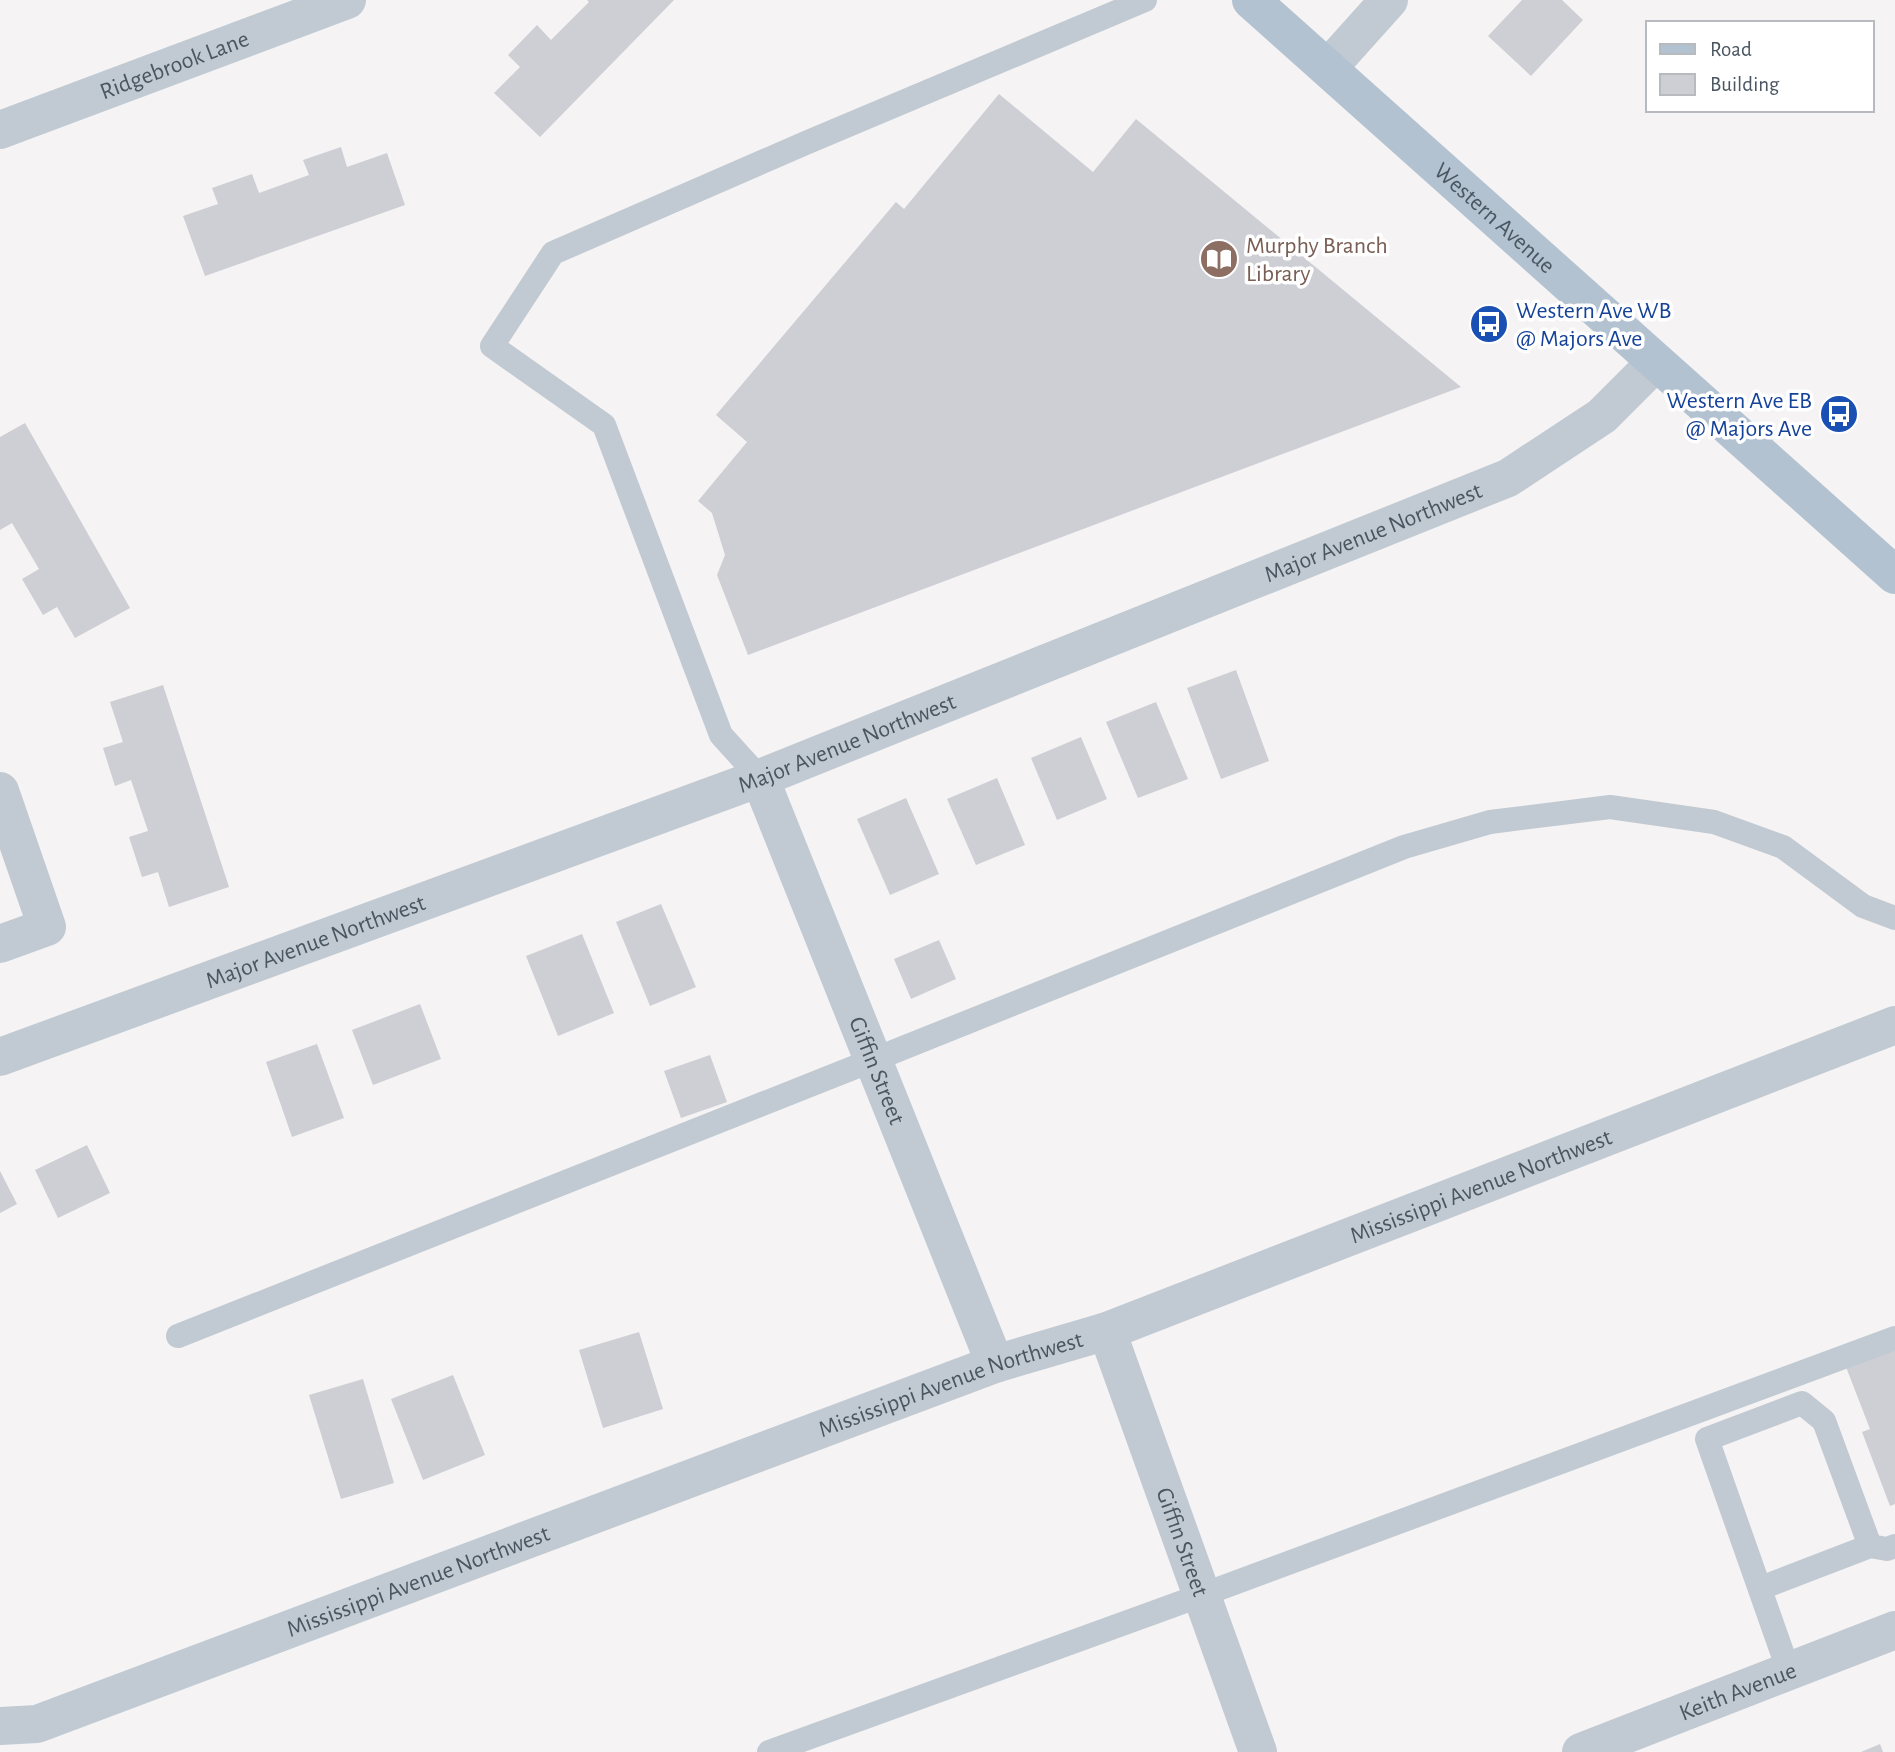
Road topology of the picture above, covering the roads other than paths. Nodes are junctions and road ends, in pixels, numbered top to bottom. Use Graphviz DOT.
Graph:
graph roads {
  1 [pos="347,0"];
  2 [pos="1145,0"];
  3 [pos="1251,0"];
  4 [pos="1389,0"];
  5 [pos="1328,68"];
  6 [pos="0,130"];
  7 [pos="1656,362"];
  8 [pos="1895,575"];
  9 [pos="760,779"];
  10 [pos="0,791"];
  11 [pos="1895,918"];
  12 [pos="0,944"];
  13 [pos="1895,1025"];
  14 [pos="0,1057"];
  15 [pos="873,1060"];
  16 [pos="1107,1331"];
  17 [pos="178,1336"];
  18 [pos="1895,1339"];
  19 [pos="995,1364"];
  20 [pos="1870,1546"];
  21 [pos="1895,1546"];
  22 [pos="1761,1588"];
  23 [pos="1202,1595"];
  24 [pos="1895,1630"];
  25 [pos="1789,1672"];
  26 [pos="0,1726"];
  27 [pos="769,1752"];
  28 [pos="1258,1752"];
  29 [pos="1581,1752"];
  1 -- 6 [label="street, Ridgebrook Lane"];
  2 -- 9 [label="lane"];
  3 -- 5 [label="main road, Western Avenue"];
  4 -- 5 [label="street"];
  5 -- 7 [label="main road, Western Avenue"];
  7 -- 8 [label="main road, Western Avenue"];
  7 -- 9 [label="street, Major Avenue Northwest"];
  9 -- 14 [label="street, Major Avenue Northwest"];
  9 -- 15 [label="street, Giffin Street"];
  10 -- 12 [label="street"];
  11 -- 15 [label="lane"];
  13 -- 16 [label="street, Mississippi Avenue Northwest"];
  15 -- 17 [label="lane"];
  15 -- 19 [label="street, Giffin Street"];
  16 -- 19 [label="street, Mississippi Avenue Northwest"];
  16 -- 23 [label="street, Giffin Street"];
  18 -- 23 [label="lane"];
  19 -- 26 [label="street, Mississippi Avenue Northwest"];
  20 -- 21 [label="lane"];
  20 -- 22 [label="lane"];
  20 -- 22 [label="lane"];
  22 -- 25 [label="lane"];
  23 -- 27 [label="lane"];
  23 -- 28 [label="street, Giffin Street"];
  24 -- 25 [label="street, Keith Avenue"];
  25 -- 29 [label="street, Keith Avenue"];
}
